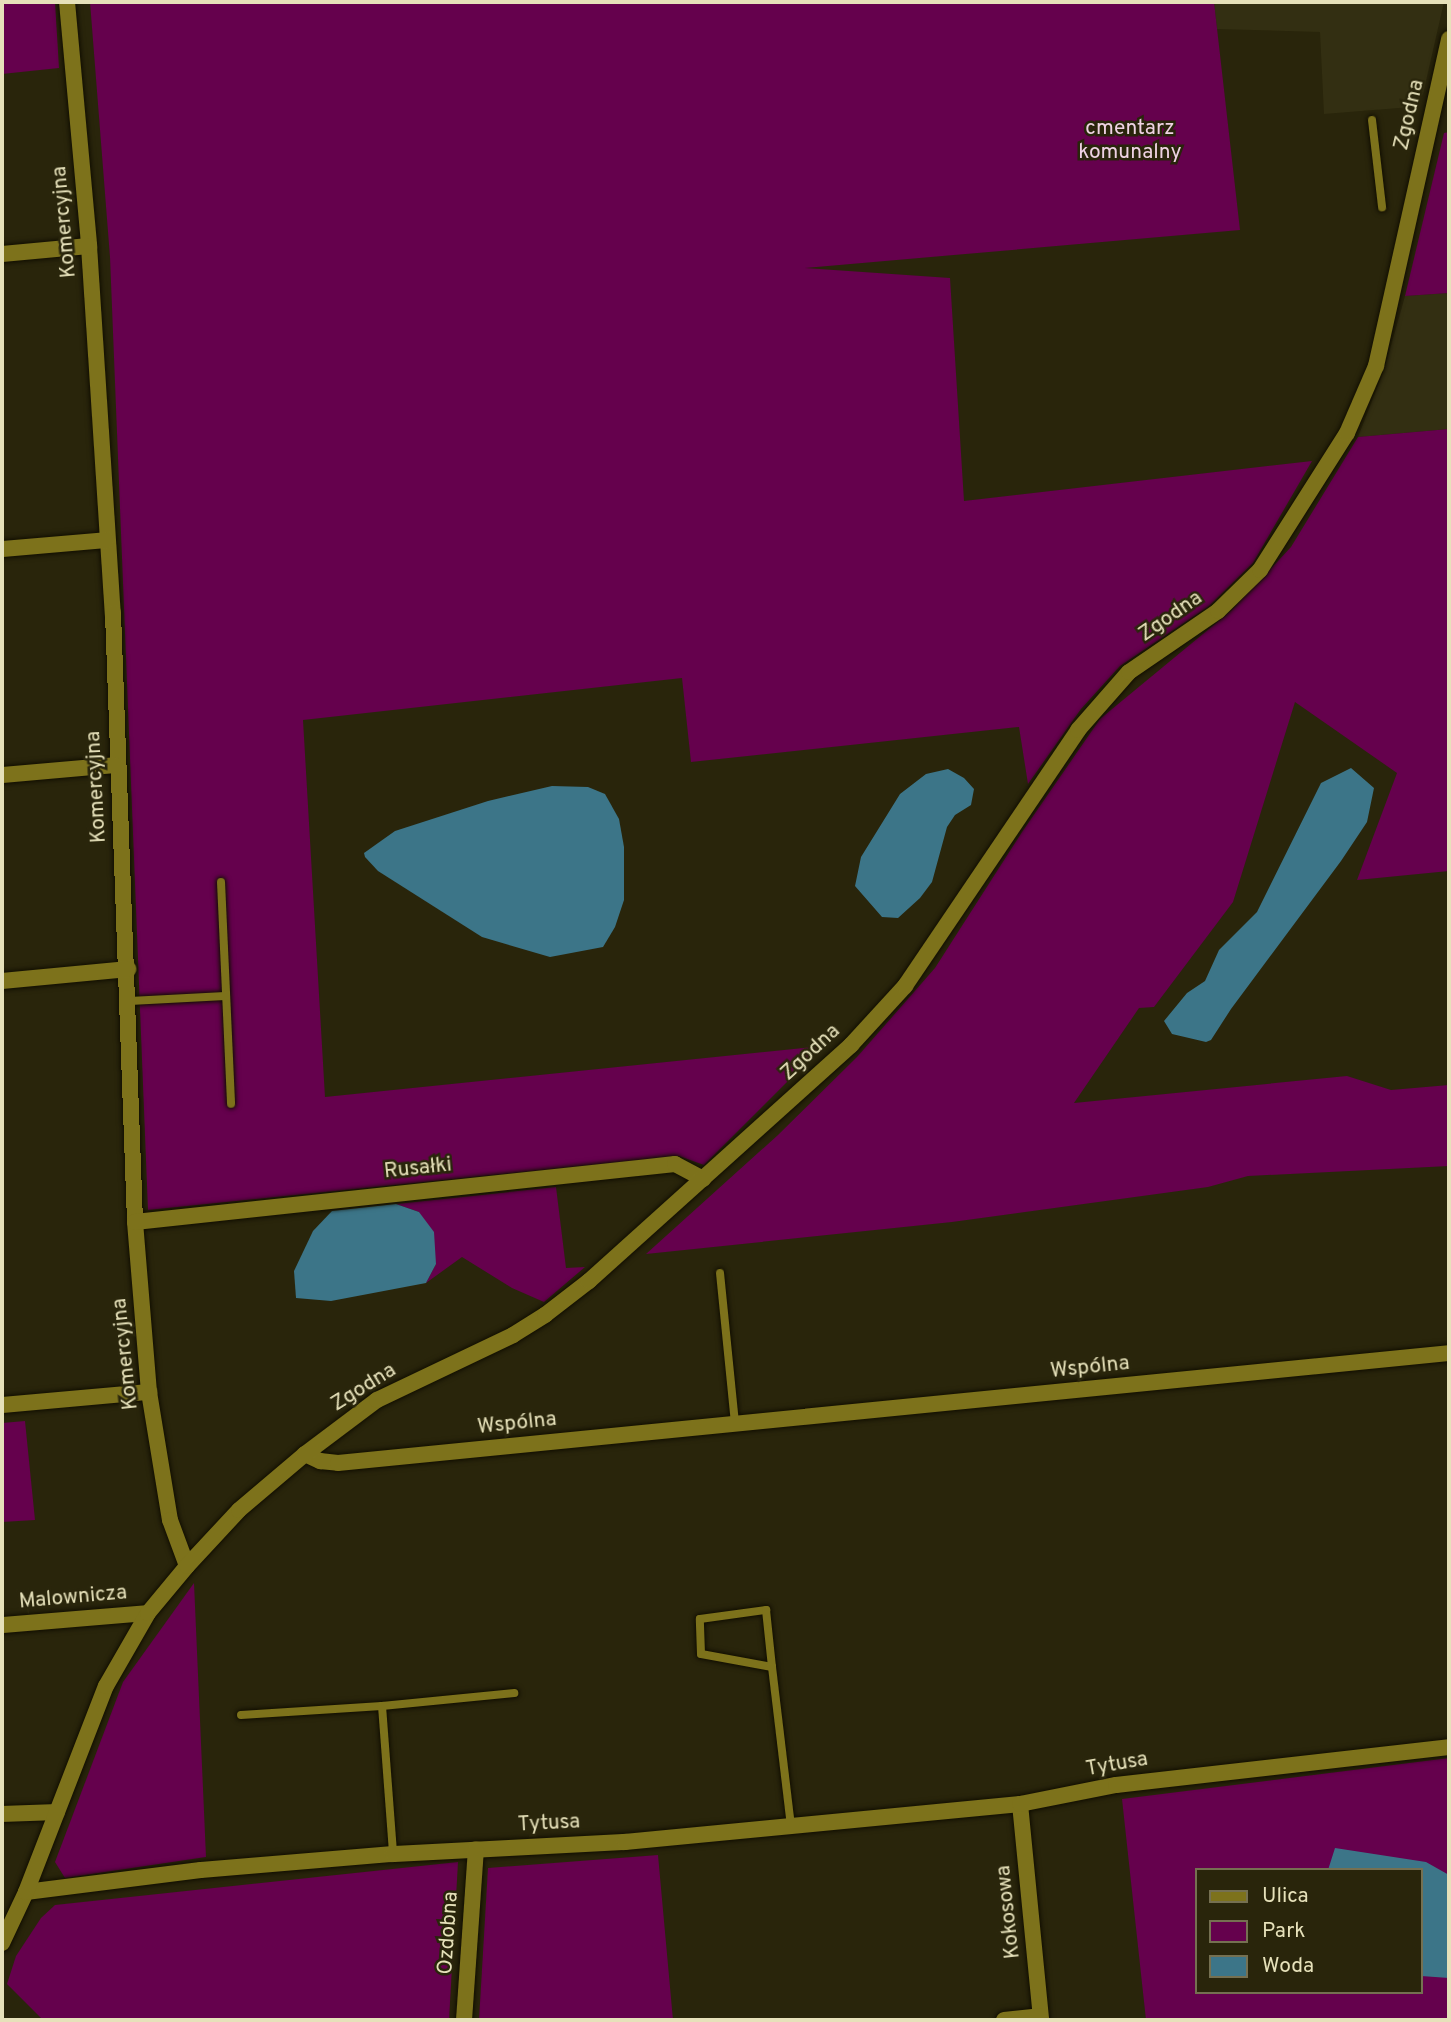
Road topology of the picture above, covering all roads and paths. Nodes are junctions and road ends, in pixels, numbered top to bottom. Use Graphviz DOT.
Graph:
graph roads {
  1 [pos="66,2"];
  2 [pos="1449,39"];
  3 [pos="1372,120"];
  4 [pos="1382,207"];
  5 [pos="89,246"];
  6 [pos="2,254"];
  7 [pos="107,540"];
  8 [pos="2,549"];
  9 [pos="116,765"];
  10 [pos="2,775"];
  11 [pos="221,882"];
  12 [pos="128,969"];
  13 [pos="2,981"];
  14 [pos="226,996"];
  15 [pos="129,1001"];
  16 [pos="231,1104"];
  17 [pos="703,1179"];
  18 [pos="135,1222"];
  19 [pos="720,1273"];
  20 [pos="1449,1353"];
  21 [pos="149,1392"];
  22 [pos="2,1405"];
  23 [pos="735,1424"];
  24 [pos="305,1454"];
  25 [pos="187,1566"];
  26 [pos="148,1613"];
  27 [pos="2,1625"];
  28 [pos="772,1667"];
  29 [pos="514,1693"];
  30 [pos="382,1706"];
  31 [pos="240,1715"];
  32 [pos="1449,1747"];
  33 [pos="1020,1804"];
  34 [pos="57,1812"];
  35 [pos="2,1814"];
  36 [pos="791,1827"];
  37 [pos="476,1849"];
  38 [pos="393,1854"];
  39 [pos="26,1892"];
  40 [pos="2,1943"];
  41 [pos="1040,2018"];
  42 [pos="464,2020"];
  43 [pos="1004,2020"];
  1 -- 5 [label="street, Komercyjna"];
  2 -- 17 [label="street, Zgodna"];
  3 -- 4 [label="lane"];
  5 -- 6 [label="street"];
  5 -- 7 [label="street, Komercyjna"];
  7 -- 8 [label="street"];
  7 -- 9 [label="street, Komercyjna"];
  9 -- 10 [label="street"];
  9 -- 12 [label="street, Komercyjna"];
  11 -- 14 [label="lane"];
  12 -- 13 [label="street"];
  12 -- 15 [label="street, Komercyjna"];
  14 -- 15 [label="lane"];
  14 -- 16 [label="lane"];
  15 -- 18 [label="street, Komercyjna"];
  17 -- 18 [label="street, Rusałki"];
  17 -- 24 [label="street, Zgodna"];
  18 -- 21 [label="street, Komercyjna"];
  19 -- 23 [label="lane"];
  20 -- 23 [label="street, Wspólna"];
  21 -- 22 [label="street"];
  21 -- 25 [label="street, Komercyjna"];
  23 -- 24 [label="street, Wspólna"];
  24 -- 25 [label="street, Zgodna"];
  25 -- 26 [label="street, Zgodna"];
  26 -- 27 [label="street, Malownicza"];
  26 -- 34 [label="street, Zgodna"];
  28 -- 28 [label="lane"];
  28 -- 36 [label="lane"];
  29 -- 30 [label="lane"];
  30 -- 31 [label="lane"];
  30 -- 38 [label="lane"];
  32 -- 33 [label="street, Tytusa"];
  33 -- 36 [label="street, Tytusa"];
  33 -- 41 [label="street, Kokosowa"];
  34 -- 35 [label="street"];
  34 -- 39 [label="street, Zgodna"];
  36 -- 37 [label="street, Tytusa"];
  37 -- 38 [label="street, Tytusa"];
  37 -- 42 [label="street, Ozdobna"];
  38 -- 39 [label="street, Tytusa"];
  39 -- 40 [label="street, Zgodna"];
  41 -- 43 [label="street, Kokosowa"];
}
